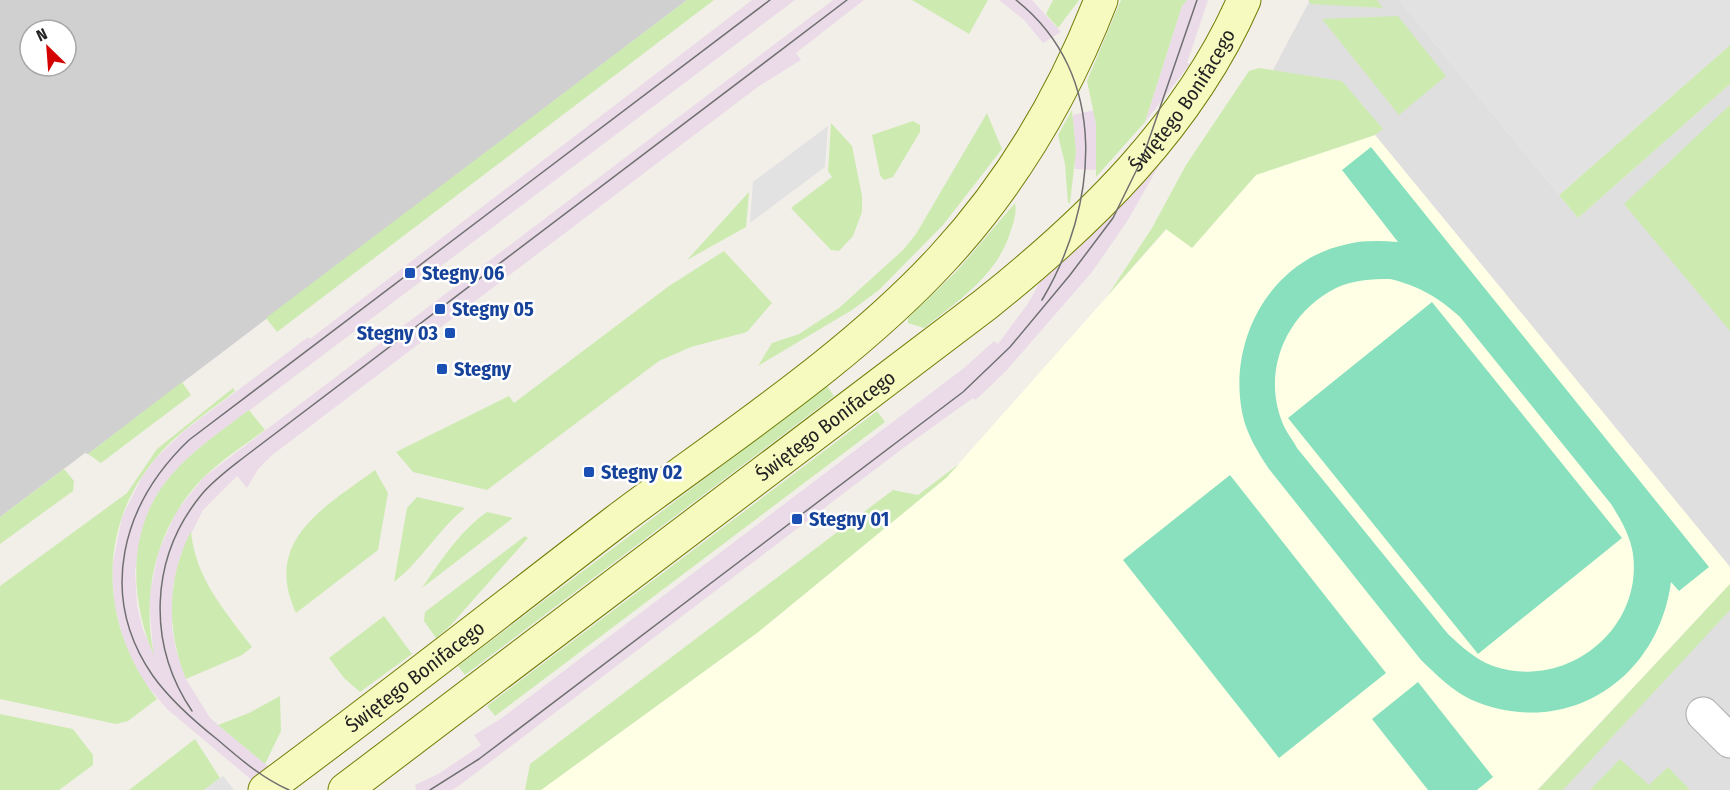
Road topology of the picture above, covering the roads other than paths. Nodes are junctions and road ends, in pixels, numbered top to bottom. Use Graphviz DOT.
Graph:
graph roads {
  1 [pos="1101,0"];
  2 [pos="1244,0"];
  3 [pos="1703,714"];
  4 [pos="1730,741"];
  5 [pos="265,790"];
  6 [pos="345,790"];
  1 -- 5 [label="street, Świętego Bonifacego"];
  2 -- 6 [label="street, Świętego Bonifacego"];
  3 -- 4 [label="street"];
}
